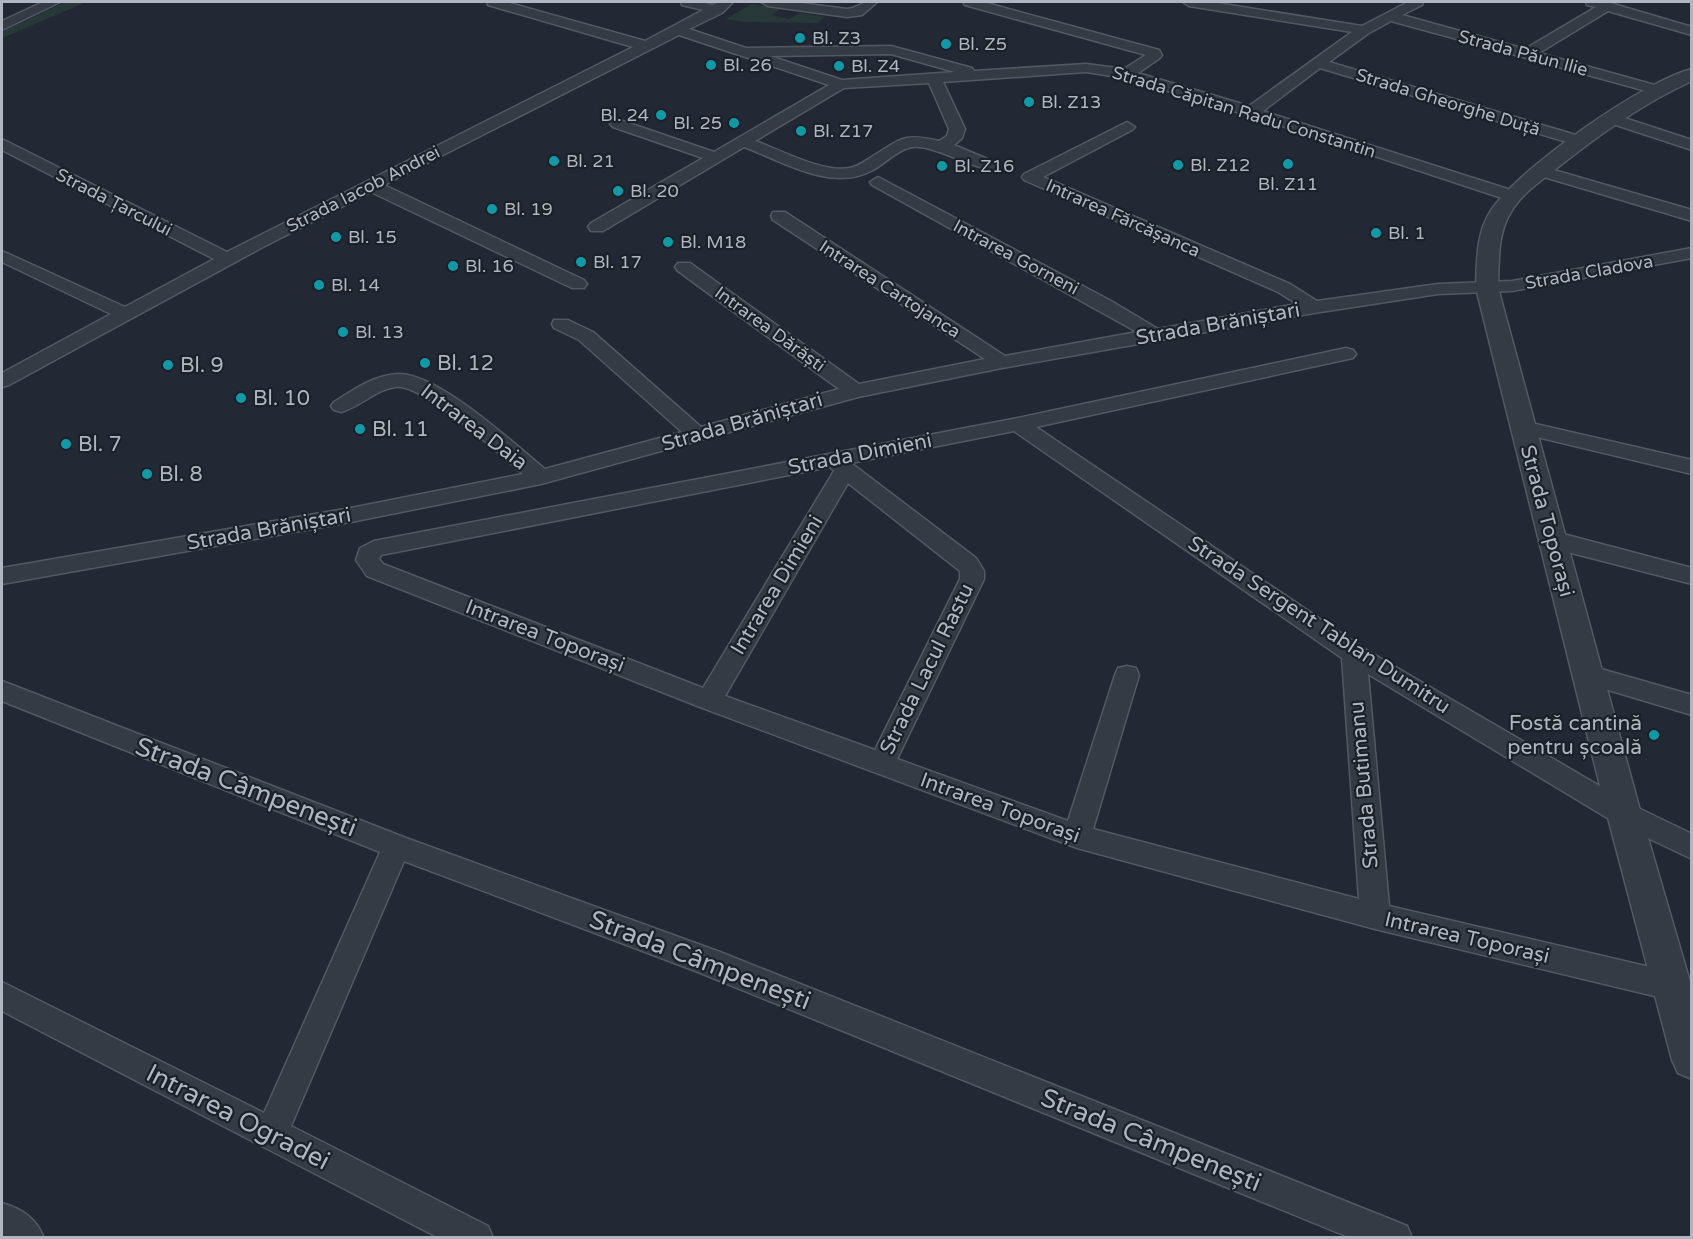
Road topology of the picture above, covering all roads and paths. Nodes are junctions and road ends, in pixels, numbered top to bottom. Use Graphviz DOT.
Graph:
graph roads {
  1 [pos="53,2"];
  2 [pos="493,2"];
  3 [pos="687,2"];
  4 [pos="768,2"];
  5 [pos="870,2"];
  6 [pos="970,2"];
  7 [pos="1189,2"];
  8 [pos="1417,2"];
  9 [pos="1592,2"];
  10 [pos="722,6"];
  11 [pos="1607,6"];
  12 [pos="2,12"];
  13 [pos="1389,16"];
  14 [pos="21,17"];
  15 [pos="2,26"];
  16 [pos="678,30"];
  17 [pos="1364,30"];
  18 [pos="1692,31"];
  19 [pos="645,46"];
  20 [pos="744,52"];
  21 [pos="1527,54"];
  22 [pos="1317,63"];
  23 [pos="1127,74"];
  24 [pos="979,75"];
  25 [pos="1690,75"];
  26 [pos="934,78"];
  27 [pos="841,84"];
  28 [pos="1657,90"];
  29 [pos="1251,112"];
  30 [pos="1612,119"];
  31 [pos="618,124"];
  32 [pos="1127,127"];
  33 [pos="744,141"];
  34 [pos="1580,141"];
  35 [pos="2,144"];
  36 [pos="1692,145"];
  37 [pos="940,147"];
  38 [pos="716,158"];
  39 [pos="991,166"];
  40 [pos="1540,171"];
  41 [pos="878,182"];
  42 [pos="370,185"];
  43 [pos="1511,196"];
  44 [pos="779,216"];
  45 [pos="1692,216"];
  46 [pos="597,227"];
  47 [pos="1692,253"];
  48 [pos="2,256"];
  49 [pos="227,259"];
  50 [pos="684,267"];
  51 [pos="578,284"];
  52 [pos="1486,288"];
  53 [pos="1314,307"];
  54 [pos="125,314"];
  55 [pos="561,324"];
  56 [pos="1153,334"];
  57 [pos="1346,354"];
  58 [pos="1002,362"];
  59 [pos="2,381"];
  60 [pos="855,391"];
  61 [pos="341,406"];
  62 [pos="1018,424"];
  63 [pos="1523,427"];
  64 [pos="697,435"];
  65 [pos="840,464"];
  66 [pos="1692,467"];
  67 [pos="541,477"];
  68 [pos="1552,539"];
  69 [pos="374,549"];
  70 [pos="2,576"];
  71 [pos="1692,576"];
  72 [pos="1354,654"];
  73 [pos="1587,674"];
  74 [pos="1127,675"];
  75 [pos="2,691"];
  76 [pos="708,700"];
  77 [pos="1692,705"];
  78 [pos="881,765"];
  79 [pos="1624,814"];
  80 [pos="1077,836"];
  81 [pos="396,846"];
  82 [pos="1692,847"];
  83 [pos="1375,916"];
  84 [pos="1671,986"];
  85 [pos="2,996"];
  86 [pos="1692,1060"];
  87 [pos="271,1134"];
  88 [pos="2,1220"];
  89 [pos="27,1238"];
  90 [pos="476,1238"];
  91 [pos="1395,1238"];
  1 -- 14 [label="street"];
  2 -- 19 [label="street"];
  3 -- 10 [label="street"];
  4 -- 5 [label="street"];
  6 -- 23 [label="street"];
  7 -- 17 [label="street"];
  8 -- 13 [label="street"];
  9 -- 11 [label="street"];
  10 -- 16 [label="street, Strada Iacob Andrei"];
  11 -- 18 [label="street"];
  11 -- 21 [label="street"];
  12 -- 14 [label="street"];
  13 -- 17 [label="street"];
  13 -- 21 [label="street, Strada Păun Ilie"];
  14 -- 15 [label="street"];
  16 -- 19 [label="street, Strada Iacob Andrei"];
  16 -- 20 [label="street"];
  17 -- 22 [label="street"];
  19 -- 42 [label="street, Strada Iacob Andrei"];
  20 -- 24 [label="street"];
  20 -- 27 [label="street"];
  21 -- 28 [label="street, Strada Păun Ilie"];
  22 -- 29 [label="street"];
  22 -- 34 [label="street, Strada Gheorghe Duță"];
  23 -- 24 [label="street, Strada Căpitan Radu Constantin"];
  23 -- 29 [label="street, Strada Căpitan Radu Constantin"];
  24 -- 26 [label="street, Strada Căpitan Radu Constantin"];
  25 -- 28 [label="street, Strada Toporași"];
  26 -- 27 [label="street, Strada Căpitan Radu Constantin"];
  26 -- 37 [label="street"];
  27 -- 33 [label="street, Strada Căpitan Radu Constantin"];
  28 -- 30 [label="street, Strada Toporași"];
  29 -- 43 [label="street, Strada Căpitan Radu Constantin"];
  30 -- 34 [label="street, Strada Toporași"];
  30 -- 36 [label="street"];
  31 -- 38 [label="street"];
  32 -- 53 [label="street, Intrarea Fărcășanca"];
  33 -- 37 [label="street"];
  33 -- 38 [label="street, Strada Căpitan Radu Constantin"];
  34 -- 40 [label="street, Strada Toporași"];
  35 -- 49 [label="street, Strada Țarcului"];
  37 -- 39 [label="street"];
  38 -- 46 [label="street, Strada Căpitan Radu Constantin"];
  40 -- 43 [label="street, Strada Toporași"];
  40 -- 45 [label="street"];
  41 -- 56 [label="street, Intrarea Gorneni"];
  42 -- 49 [label="street, Strada Iacob Andrei"];
  42 -- 51 [label="street"];
  43 -- 52 [label="street, Strada Toporași"];
  44 -- 58 [label="street, Intrarea Cartojanca"];
  47 -- 52 [label="street, Strada Cladova"];
  48 -- 54 [label="street"];
  49 -- 54 [label="street, Strada Iacob Andrei"];
  50 -- 60 [label="street, Intrarea Dărăști"];
  52 -- 53 [label="street, Strada Brăniștari"];
  52 -- 63 [label="street, Strada Toporași"];
  53 -- 56 [label="street, Strada Brăniștari"];
  54 -- 59 [label="street, Strada Iacob Andrei"];
  55 -- 64 [label="street"];
  56 -- 58 [label="street, Strada Brăniștari"];
  57 -- 62 [label="street, Strada Dimieni"];
  58 -- 60 [label="street, Strada Brăniștari"];
  60 -- 64 [label="street, Strada Brăniștari"];
  61 -- 67 [label="street, Intrarea Daia"];
  62 -- 65 [label="street, Strada Dimieni"];
  62 -- 72 [label="street, Strada Sergent Tablan Dumitru"];
  63 -- 66 [label="street"];
  63 -- 68 [label="street, Strada Toporași"];
  64 -- 67 [label="street, Strada Brăniștari"];
  65 -- 69 [label="street, Strada Dimieni"];
  65 -- 76 [label="street, Intrarea Dimieni"];
  65 -- 78 [label="street, Strada Lacul Rastu"];
  67 -- 70 [label="street, Strada Brăniștari"];
  68 -- 71 [label="street"];
  68 -- 73 [label="street, Strada Toporași"];
  69 -- 76 [label="street, Intrarea Toporași"];
  72 -- 79 [label="street, Strada Sergent Tablan Dumitru"];
  72 -- 83 [label="street, Strada Butimanu"];
  73 -- 77 [label="street"];
  73 -- 79 [label="street, Strada Toporași"];
  74 -- 80 [label="street"];
  75 -- 81 [label="street, Strada Câmpenești"];
  76 -- 78 [label="street, Intrarea Toporași"];
  78 -- 80 [label="street, Intrarea Toporași"];
  79 -- 82 [label="street, Strada Sergent Tablan Dumitru"];
  79 -- 84 [label="street, Strada Toporași"];
  80 -- 83 [label="street, Intrarea Toporași"];
  81 -- 87 [label="street"];
  81 -- 91 [label="street, Strada Câmpenești"];
  83 -- 84 [label="street, Intrarea Toporași"];
  84 -- 86 [label="street, Strada Toporași"];
  85 -- 87 [label="street, Intrarea Ogradei"];
  87 -- 90 [label="street, Intrarea Ogradei"];
  88 -- 89 [label="street"];
}
